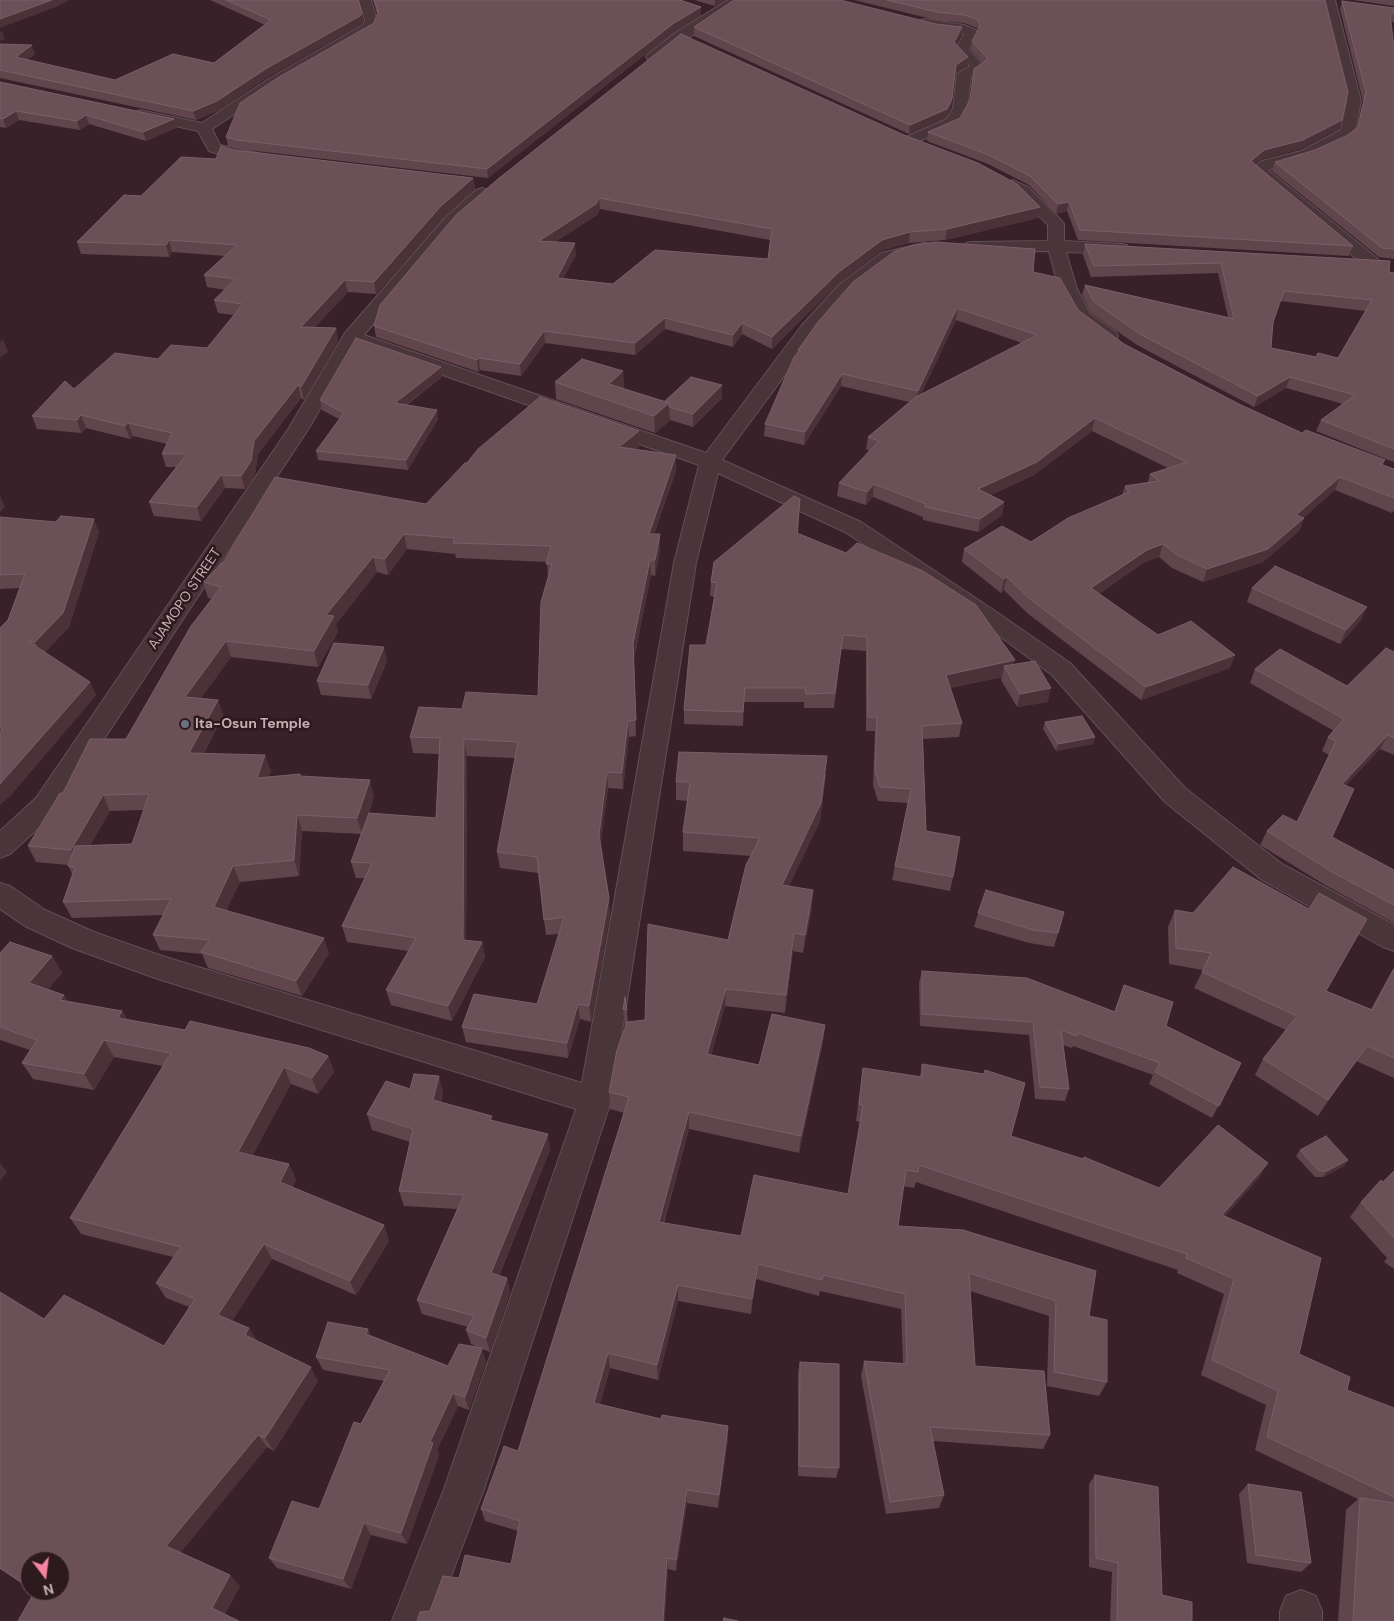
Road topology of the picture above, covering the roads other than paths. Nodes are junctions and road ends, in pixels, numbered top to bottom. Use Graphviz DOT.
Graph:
graph roads {
  1 [pos="365,0"];
  2 [pos="736,0"];
  3 [pos="1328,2"];
  4 [pos="700,8"];
  5 [pos="717,13"];
  6 [pos="908,19"];
  7 [pos="680,36"];
  8 [pos="697,44"];
  9 [pos="640,67"];
  10 [pos="129,111"];
  11 [pos="204,128"];
  12 [pos="891,133"];
  13 [pos="908,141"];
  14 [pos="927,148"];
  15 [pos="276,160"];
  16 [pos="998,177"];
  17 [pos="472,182"];
  18 [pos="1056,246"];
  19 [pos="1145,250"];
  20 [pos="1333,261"];
  21 [pos="1383,264"];
  22 [pos="352,337"];
  23 [pos="1121,345"];
  24 [pos="710,462"];
  25 [pos="0,847"];
  26 [pos="0,894"];
  27 [pos="1394,939"];
  28 [pos="595,1101"];
  29 [pos="413,1621"];
  1 -- 11 [label="street"];
  2 -- 5 [label="street"];
  3 -- 21 [label="street"];
  4 -- 5 [label="street"];
  5 -- 7 [label="street"];
  6 -- 13 [label="street"];
  7 -- 8 [label="street"];
  7 -- 9 [label="street"];
  10 -- 11 [label="street"];
  11 -- 15 [label="street"];
  12 -- 13 [label="street"];
  13 -- 14 [label="street"];
  16 -- 18 [label="street"];
  17 -- 22 [label="street, AJAMOPO STREET"];
  18 -- 19 [label="street"];
  18 -- 23 [label="street"];
  18 -- 24 [label="street"];
  20 -- 21 [label="street"];
  22 -- 24 [label="street"];
  22 -- 25 [label="street, AJAMOPO STREET"];
  24 -- 27 [label="street"];
  24 -- 28 [label="street"];
  26 -- 28 [label="street"];
  28 -- 29 [label="street"];
}
